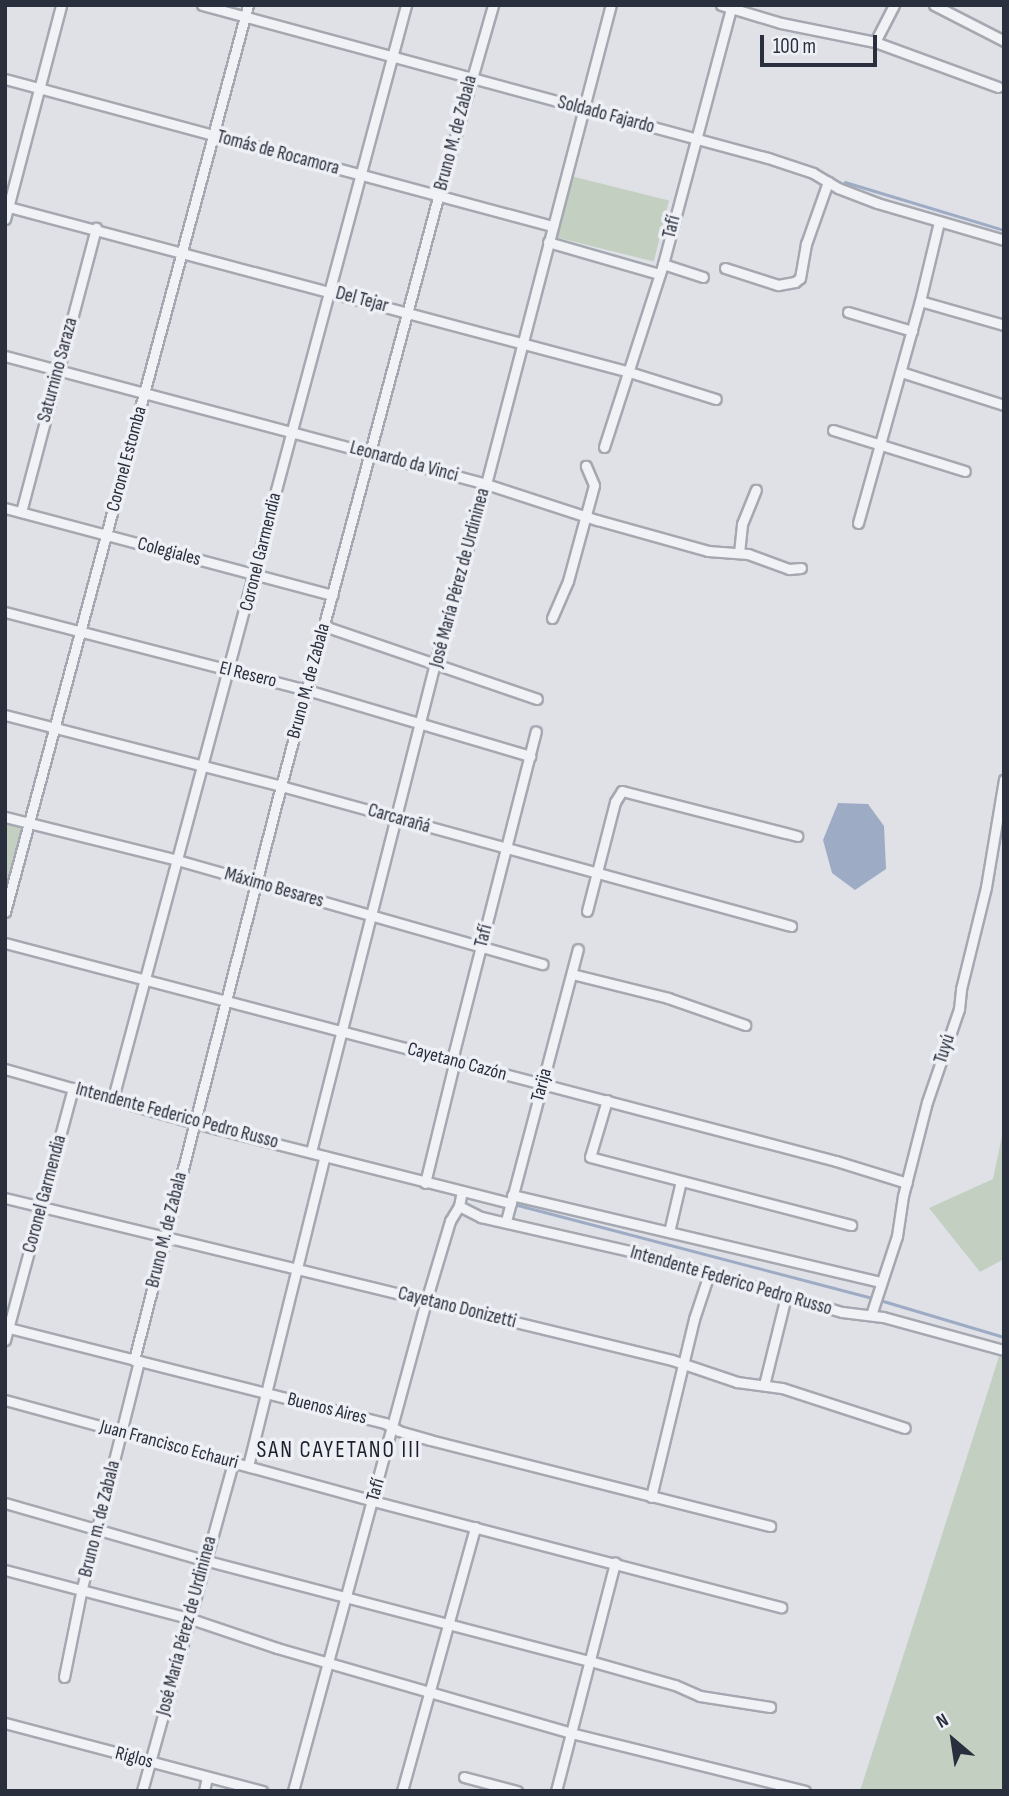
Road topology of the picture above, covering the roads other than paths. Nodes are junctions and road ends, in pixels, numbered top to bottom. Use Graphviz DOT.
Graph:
graph roads {
  1 [pos="61,5"];
  2 [pos="202,5"];
  3 [pos="248,5"];
  4 [pos="406,5"];
  5 [pos="494,5"];
  6 [pos="611,5"];
  7 [pos="721,5"];
  8 [pos="894,5"];
  9 [pos="934,5"];
  10 [pos="732,7"];
  11 [pos="245,17"];
  12 [pos="875,41"];
  13 [pos="1004,41"];
  14 [pos="393,56"];
  15 [pos="470,78"];
  16 [pos="5,79"];
  17 [pos="998,87"];
  18 [pos="41,89"];
  19 [pos="583,108"];
  20 [pos="213,136"];
  21 [pos="695,140"];
  22 [pos="359,175"];
  23 [pos="828,182"];
  24 [pos="438,197"];
  25 [pos="7,206"];
  26 [pos="5,219"];
  27 [pos="939,222"];
  28 [pos="552,226"];
  29 [pos="96,228"];
  30 [pos="1004,240"];
  31 [pos="548,242"];
  32 [pos="182,251"];
  33 [pos="725,268"];
  34 [pos="661,269"];
  35 [pos="703,277"];
  36 [pos="329,291"];
  37 [pos="920,301"];
  38 [pos="409,312"];
  39 [pos="848,312"];
  40 [pos="1004,325"];
  41 [pos="912,331"];
  42 [pos="520,344"];
  43 [pos="5,356"];
  44 [pos="57,371"];
  45 [pos="626,371"];
  46 [pos="901,372"];
  47 [pos="145,392"];
  48 [pos="716,399"];
  49 [pos="1004,405"];
  50 [pos="833,430"];
  51 [pos="291,432"];
  52 [pos="880,445"];
  53 [pos="604,447"];
  54 [pos="370,454"];
  55 [pos="586,466"];
  56 [pos="965,471"];
  57 [pos="486,484"];
  58 [pos="756,490"];
  59 [pos="5,508"];
  60 [pos="21,512"];
  61 [pos="586,517"];
  62 [pos="858,523"];
  63 [pos="108,535"];
  64 [pos="740,553"];
  65 [pos="801,568"];
  66 [pos="255,575"];
  67 [pos="333,595"];
  68 [pos="5,612"];
  69 [pos="552,618"];
  70 [pos="324,626"];
  71 [pos="81,632"];
  72 [pos="435,663"];
  73 [pos="230,670"];
  74 [pos="307,690"];
  75 [pos="537,699"];
  76 [pos="5,715"];
  77 [pos="421,725"];
  78 [pos="55,728"];
  79 [pos="536,731"];
  80 [pos="530,756"];
  81 [pos="203,766"];
  82 [pos="1004,780"];
  83 [pos="281,786"];
  84 [pos="5,817"];
  85 [pos="396,818"];
  86 [pos="28,824"];
  87 [pos="797,836"];
  88 [pos="506,848"];
  89 [pos="177,860"];
  90 [pos="597,873"];
  91 [pos="256,883"];
  92 [pos="587,911"];
  93 [pos="5,912"];
  94 [pos="371,915"];
  95 [pos="791,926"];
  96 [pos="5,943"];
  97 [pos="481,947"];
  98 [pos="578,949"];
  99 [pos="542,964"];
  100 [pos="572,974"];
  101 [pos="144,979"];
  102 [pos="225,1001"];
  103 [pos="745,1025"];
  104 [pos="341,1031"];
  105 [pos="453,1061"];
  106 [pos="5,1069"];
  107 [pos="542,1084"];
  108 [pos="74,1088"];
  109 [pos="113,1098"];
  110 [pos="607,1100"];
  111 [pos="194,1123"];
  112 [pos="311,1152"];
  113 [pos="325,1156"];
  114 [pos="681,1181"];
  115 [pos="425,1183"];
  116 [pos="907,1183"];
  117 [pos="462,1191"];
  118 [pos="5,1198"];
  119 [pos="511,1199"];
  120 [pos="41,1206"];
  121 [pos="459,1206"];
  122 [pos="506,1221"];
  123 [pos="851,1225"];
  124 [pos="669,1232"];
  125 [pos="167,1235"];
  126 [pos="299,1269"];
  127 [pos="709,1273"];
  128 [pos="880,1282"];
  129 [pos="786,1296"];
  130 [pos="426,1301"];
  131 [pos="871,1315"];
  132 [pos="7,1327"];
  133 [pos="5,1340"];
  134 [pos="1004,1350"];
  135 [pos="136,1361"];
  136 [pos="684,1364"];
  137 [pos="764,1385"];
  138 [pos="267,1394"];
  139 [pos="5,1400"];
  140 [pos="394,1428"];
  141 [pos="905,1428"];
  142 [pos="121,1433"];
  143 [pos="233,1462"];
  144 [pos="248,1466"];
  145 [pos="651,1497"];
  146 [pos="373,1501"];
  147 [pos="5,1503"];
  148 [pos="770,1526"];
  149 [pos="475,1527"];
  150 [pos="99,1529"];
  151 [pos="204,1560"];
  152 [pos="615,1563"];
  153 [pos="5,1570"];
  154 [pos="82,1588"];
  155 [pos="344,1595"];
  156 [pos="781,1607"];
  157 [pos="188,1618"];
  158 [pos="447,1623"];
  159 [pos="328,1661"];
  160 [pos="590,1661"];
  161 [pos="64,1677"];
  162 [pos="431,1691"];
  163 [pos="770,1707"];
  164 [pos="5,1723"];
  165 [pos="571,1733"];
  166 [pos="150,1763"];
  167 [pos="207,1777"];
  168 [pos="464,1777"];
  169 [pos="142,1791"];
  170 [pos="204,1791"];
  171 [pos="262,1791"];
  172 [pos="293,1791"];
  173 [pos="402,1791"];
  174 [pos="517,1791"];
  175 [pos="556,1791"];
  176 [pos="805,1791"];
  1 -- 18 [label="street"];
  2 -- 11 [label="street, Soldado Fajardo"];
  3 -- 11 [label="street, Coronel Estomba"];
  4 -- 14 [label="street, Coronel Garmendia"];
  5 -- 15 [label="street, Bruno M. de Zabala"];
  6 -- 19 [label="street, José María Pérez de Urdininea"];
  7 -- 10 [label="street"];
  8 -- 12 [label="street"];
  9 -- 13 [label="street"];
  10 -- 12 [label="street"];
  10 -- 21 [label="street, Tafí"];
  11 -- 14 [label="street, Soldado Fajardo"];
  11 -- 20 [label="street, Coronel Estomba"];
  12 -- 17 [label="street"];
  14 -- 15 [label="street, Soldado Fajardo"];
  14 -- 22 [label="street, Coronel Garmendia"];
  15 -- 19 [label="street, Soldado Fajardo"];
  15 -- 24 [label="street, Bruno M. de Zabala"];
  16 -- 18 [label="street, Tomás de Rocamora"];
  18 -- 20 [label="street, Tomás de Rocamora"];
  18 -- 25 [label="street"];
  19 -- 21 [label="street, Soldado Fajardo"];
  19 -- 28 [label="street, José María Pérez de Urdininea"];
  20 -- 22 [label="street, Tomás de Rocamora"];
  20 -- 32 [label="street, Coronel Estomba"];
  21 -- 23 [label="street, Soldado Fajardo"];
  21 -- 34 [label="street, Tafí"];
  22 -- 24 [label="street, Tomás de Rocamora"];
  22 -- 36 [label="street, Coronel Garmendia"];
  23 -- 27 [label="street, Soldado Fajardo"];
  23 -- 33 [label="street"];
  24 -- 28 [label="street, Tomás de Rocamora"];
  24 -- 38 [label="street, Bruno M. de Zabala"];
  25 -- 26 [label="street"];
  25 -- 29 [label="street, Del Tejar"];
  27 -- 30 [label="street, Soldado Fajardo"];
  27 -- 37 [label="street"];
  28 -- 31 [label="street, José María Pérez de Urdininea"];
  29 -- 32 [label="street, Del Tejar"];
  29 -- 44 [label="street, Saturnino Saraza"];
  31 -- 34 [label="street"];
  31 -- 42 [label="street, José María Pérez de Urdininea"];
  32 -- 36 [label="street, Del Tejar"];
  32 -- 47 [label="street, Coronel Estomba"];
  34 -- 35 [label="street"];
  34 -- 45 [label="street, Tafí"];
  36 -- 38 [label="street, Del Tejar"];
  36 -- 51 [label="street, Coronel Garmendia"];
  37 -- 40 [label="street"];
  37 -- 41 [label="street"];
  38 -- 42 [label="street, Del Tejar"];
  38 -- 54 [label="street, Bruno M. de Zabala"];
  39 -- 41 [label="street"];
  41 -- 46 [label="street"];
  42 -- 45 [label="street, Del Tejar"];
  42 -- 57 [label="street, José María Pérez de Urdininea"];
  43 -- 44 [label="street, Leonardo da Vinci"];
  44 -- 47 [label="street, Leonardo da Vinci"];
  44 -- 60 [label="street, Saturnino Saraza"];
  45 -- 48 [label="street, Del Tejar"];
  45 -- 53 [label="street, Tafí"];
  46 -- 49 [label="street"];
  46 -- 52 [label="street"];
  47 -- 51 [label="street, Leonardo da Vinci"];
  47 -- 63 [label="street, Coronel Estomba"];
  50 -- 52 [label="street"];
  51 -- 54 [label="street, Leonardo da Vinci"];
  51 -- 66 [label="street, Coronel Garmendia"];
  52 -- 56 [label="street"];
  52 -- 62 [label="street"];
  54 -- 57 [label="street, Leonardo da Vinci"];
  54 -- 67 [label="street, Bruno M. de Zabala"];
  55 -- 61 [label="street"];
  57 -- 61 [label="street, Leonardo da Vinci"];
  57 -- 72 [label="street, José María Pérez de Urdininea"];
  58 -- 64 [label="street"];
  59 -- 60 [label="street, Colegiales"];
  60 -- 63 [label="street, Colegiales"];
  61 -- 64 [label="street, Leonardo da Vinci"];
  61 -- 69 [label="street"];
  63 -- 66 [label="street, Colegiales"];
  63 -- 71 [label="street, Coronel Estomba"];
  64 -- 65 [label="street, Leonardo da Vinci"];
  66 -- 67 [label="street, Colegiales"];
  66 -- 73 [label="street, Coronel Garmendia"];
  67 -- 70 [label="street, Bruno M. de Zabala"];
  68 -- 71 [label="street, El Resero"];
  70 -- 72 [label="street"];
  70 -- 74 [label="street, Bruno M. de Zabala"];
  71 -- 73 [label="street, El Resero"];
  71 -- 78 [label="street, Coronel Estomba"];
  72 -- 75 [label="street"];
  72 -- 77 [label="street, José María Pérez de Urdininea"];
  73 -- 74 [label="street, El Resero"];
  73 -- 81 [label="street, Coronel Garmendia"];
  74 -- 77 [label="street, El Resero"];
  74 -- 83 [label="street, Bruno M. de Zabala"];
  76 -- 78 [label="street, Carcarañá"];
  77 -- 80 [label="street, El Resero"];
  77 -- 85 [label="street, José María Pérez de Urdininea"];
  78 -- 81 [label="street, Carcarañá"];
  78 -- 86 [label="street, Coronel Estomba"];
  79 -- 80 [label="street, Tafí"];
  80 -- 88 [label="street, Tafí"];
  81 -- 83 [label="street, Carcarañá"];
  81 -- 89 [label="street, Coronel Garmendia"];
  82 -- 116 [label="street, Tuyú"];
  83 -- 85 [label="street, Carcarañá"];
  83 -- 91 [label="street, Bruno M. de Zabala"];
  84 -- 86 [label="street, Máximo Besares"];
  85 -- 88 [label="street, Carcarañá"];
  85 -- 94 [label="street, José María Pérez de Urdininea"];
  86 -- 89 [label="street, Máximo Besares"];
  86 -- 93 [label="street, Coronel Estomba"];
  87 -- 90 [label="street"];
  88 -- 90 [label="street, Carcarañá"];
  88 -- 97 [label="street, Tafí"];
  89 -- 91 [label="street, Máximo Besares"];
  89 -- 101 [label="street, Coronel Garmendia"];
  90 -- 92 [label="street"];
  90 -- 95 [label="street, Carcarañá"];
  91 -- 94 [label="street, Máximo Besares"];
  91 -- 102 [label="street, Bruno M. de Zabala"];
  94 -- 97 [label="street, Máximo Besares"];
  94 -- 104 [label="street, José María Pérez de Urdininea"];
  96 -- 101 [label="street, Cayetano Cazón"];
  97 -- 99 [label="street, Máximo Besares"];
  97 -- 105 [label="street, Tafí"];
  98 -- 100 [label="street, Tarija"];
  100 -- 103 [label="street"];
  100 -- 107 [label="street, Tarija"];
  101 -- 102 [label="street, Cayetano Cazón"];
  101 -- 109 [label="street, Coronel Garmendia"];
  102 -- 104 [label="street, Cayetano Cazón"];
  102 -- 111 [label="street, Bruno M. de Zabala"];
  104 -- 105 [label="street, Cayetano Cazón"];
  104 -- 112 [label="street, José María Pérez de Urdininea"];
  105 -- 107 [label="street, Cayetano Cazón"];
  105 -- 115 [label="street, Tafí"];
  106 -- 108 [label="street, Intendente Federico Pedro Russo"];
  107 -- 110 [label="street, Cayetano Cazón"];
  107 -- 119 [label="street, Tarija"];
  108 -- 109 [label="street, Intendente Federico Pedro Russo"];
  108 -- 120 [label="street, Coronel Garmendia"];
  109 -- 111 [label="street, Intendente Federico Pedro Russo"];
  110 -- 114 [label="street"];
  110 -- 116 [label="street, Cayetano Cazón"];
  111 -- 112 [label="street, Intendente Federico Pedro Russo"];
  111 -- 125 [label="street, Bruno M. de Zabala"];
  112 -- 113 [label="street, Intendente Federico Pedro Russo"];
  113 -- 115 [label="street, Intendente Federico Pedro Russo"];
  113 -- 126 [label="street"];
  114 -- 123 [label="street"];
  114 -- 124 [label="street"];
  115 -- 117 [label="street, Intendente Federico Pedro Russo"];
  116 -- 128 [label="street, Tuyú"];
  117 -- 119 [label="street, Intendente Federico Pedro Russo"];
  117 -- 121 [label="street, Tafí"];
  118 -- 120 [label="street, Cayetano Donizetti"];
  119 -- 122 [label="street, Tarija"];
  119 -- 124 [label="street, Intendente Federico Pedro Russo"];
  120 -- 125 [label="street, Cayetano Donizetti"];
  120 -- 132 [label="street, Coronel Garmendia"];
  121 -- 122 [label="street, Intendente Federico Pedro Russo"];
  121 -- 130 [label="street, Tafí"];
  122 -- 127 [label="street, Intendente Federico Pedro Russo"];
  124 -- 128 [label="street, Intendente Federico Pedro Russo"];
  125 -- 126 [label="street, Cayetano Donizetti"];
  125 -- 135 [label="street, Bruno M. de Zabala"];
  126 -- 130 [label="street, Cayetano Donizetti"];
  126 -- 138 [label="street"];
  127 -- 129 [label="street, Intendente Federico Pedro Russo"];
  127 -- 136 [label="street"];
  128 -- 131 [label="street, Tuyú"];
  129 -- 131 [label="street, Intendente Federico Pedro Russo"];
  129 -- 137 [label="street"];
  130 -- 136 [label="street, Cayetano Donizetti"];
  130 -- 140 [label="street, Tafí"];
  131 -- 134 [label="street, Intendente Federico Pedro Russo"];
  132 -- 133 [label="street, Coronel Garmendia"];
  132 -- 135 [label="street, Buenos Aires"];
  135 -- 138 [label="street, Buenos Aires"];
  135 -- 142 [label="street, Bruno m. de Zabala"];
  136 -- 137 [label="street, Cayetano Donizetti"];
  136 -- 145 [label="street"];
  137 -- 141 [label="street, Cayetano Donizetti"];
  138 -- 140 [label="street, Buenos Aires"];
  138 -- 144 [label="street"];
  139 -- 142 [label="street, Juan Francisco Echauri"];
  140 -- 145 [label="street, Buenos Aires"];
  140 -- 146 [label="street, Tafí"];
  142 -- 143 [label="street, Juan Francisco Echauri"];
  142 -- 150 [label="street, Bruno m. de Zabala"];
  143 -- 144 [label="street, Juan Francisco Echauri"];
  143 -- 151 [label="street, José María Pérez de Urdininea"];
  144 -- 146 [label="street, Juan Francisco Echauri"];
  145 -- 148 [label="street, Buenos Aires"];
  146 -- 149 [label="street, Juan Francisco Echauri"];
  146 -- 155 [label="street, Tafí"];
  147 -- 150 [label="street"];
  149 -- 152 [label="street, Juan Francisco Echauri"];
  149 -- 158 [label="street"];
  150 -- 151 [label="street"];
  150 -- 154 [label="street, Bruno m. de Zabala"];
  151 -- 155 [label="street"];
  151 -- 157 [label="street, José María Pérez de Urdininea"];
  152 -- 156 [label="street, Juan Francisco Echauri"];
  152 -- 160 [label="street"];
  153 -- 154 [label="street"];
  154 -- 157 [label="street"];
  154 -- 161 [label="street, Bruno m. de Zabala"];
  155 -- 158 [label="street"];
  155 -- 159 [label="street, Tafí"];
  157 -- 159 [label="street"];
  157 -- 166 [label="street, José María Pérez de Urdininea"];
  158 -- 160 [label="street"];
  158 -- 162 [label="street"];
  159 -- 162 [label="street"];
  159 -- 172 [label="street, Tafí"];
  160 -- 163 [label="street"];
  160 -- 165 [label="street"];
  162 -- 165 [label="street"];
  162 -- 173 [label="street"];
  164 -- 166 [label="street, Riglos"];
  165 -- 175 [label="street"];
  165 -- 176 [label="street"];
  166 -- 167 [label="street, Riglos"];
  166 -- 169 [label="street, José María Pérez de Urdininea"];
  167 -- 170 [label="street"];
  167 -- 171 [label="street, Riglos"];
  168 -- 174 [label="street"];
}
